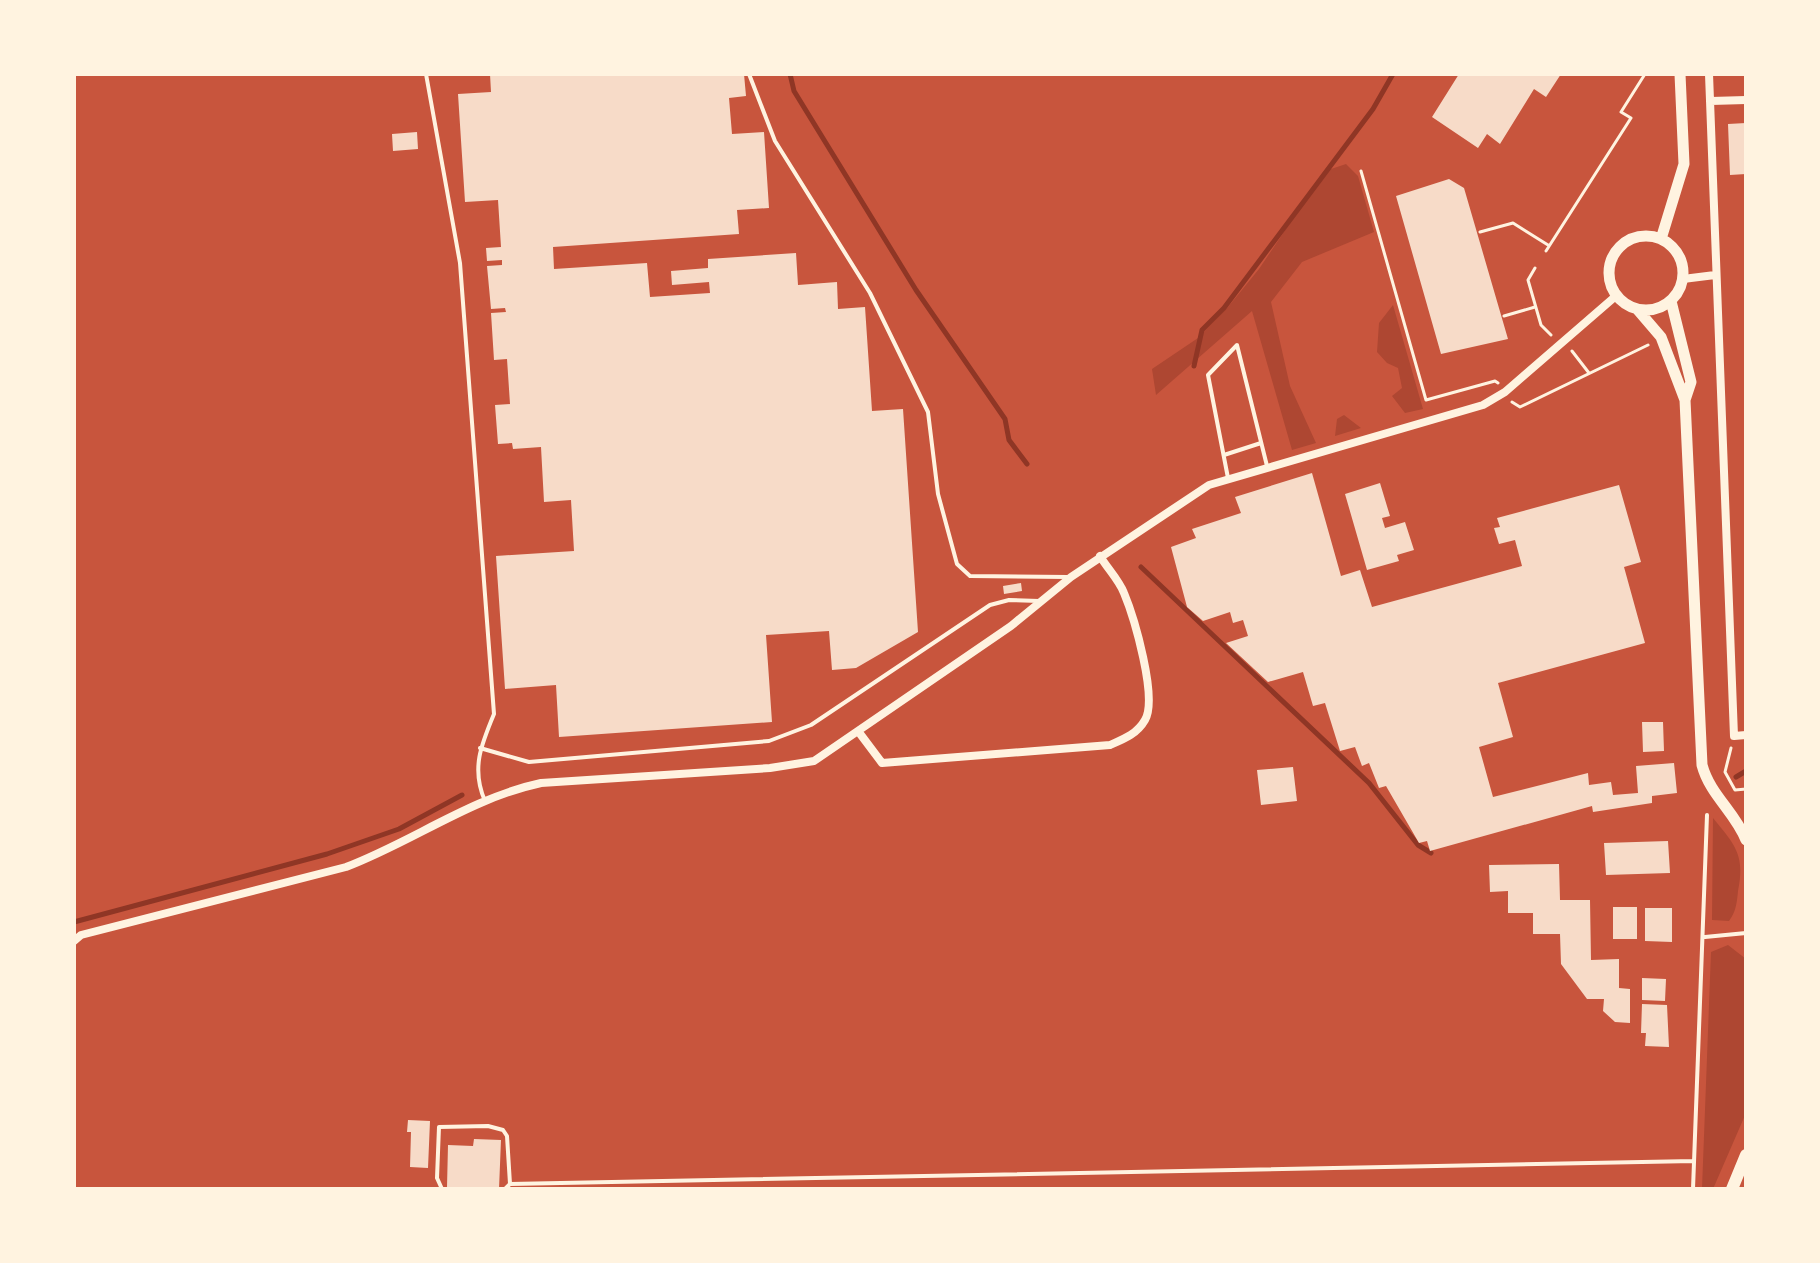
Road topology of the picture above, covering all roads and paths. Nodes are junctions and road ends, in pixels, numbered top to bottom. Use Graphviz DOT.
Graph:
graph roads {
  1 [pos="426,74"];
  2 [pos="749,74"];
  3 [pos="1645,74"];
  4 [pos="1680,74"];
  5 [pos="1709,74"];
  6 [pos="1746,100"];
  7 [pos="1711,101"];
  8 [pos="1361,171"];
  9 [pos="1480,232"];
  10 [pos="1661,239"];
  11 [pos="1549,246"];
  12 [pos="1546,251"];
  13 [pos="1535,268"];
  14 [pos="1715,275"];
  15 [pos="1683,279"];
  16 [pos="1617,295"];
  17 [pos="1671,301"];
  18 [pos="1535,307"];
  19 [pos="1637,309"];
  20 [pos="1504,316"];
  21 [pos="1558,333"];
  22 [pos="1655,342"];
  23 [pos="1572,350"];
  24 [pos="1589,373"];
  25 [pos="1497,382"];
  26 [pos="1510,399"];
  27 [pos="1685,400"];
  28 [pos="1261,443"];
  29 [pos="1224,455"];
  30 [pos="1267,466"];
  31 [pos="1228,478"];
  32 [pos="1100,556"];
  33 [pos="1071,577"];
  34 [pos="1042,601"];
  35 [pos="858,731"];
  36 [pos="1746,735"];
  37 [pos="1734,736"];
  38 [pos="480,748"];
  39 [pos="1746,789"];
  40 [pos="485,801"];
  41 [pos="1707,815"];
  42 [pos="1743,824"];
  43 [pos="1746,840"];
  44 [pos="1746,933"];
  45 [pos="1704,937"];
  46 [pos="78,938"];
  47 [pos="1746,1155"];
  48 [pos="1694,1161"];
  49 [pos="510,1184"];
  50 [pos="442,1189"];
  51 [pos="505,1189"];
  52 [pos="1693,1189"];
  53 [pos="1732,1189"];
  1 -- 38 [label="lane"];
  2 -- 33 [label="lane"];
  3 -- 11 [label="path"];
  4 -- 10 [label="main road"];
  5 -- 7 [label="street"];
  6 -- 7 [label="street"];
  7 -- 14 [label="street"];
  8 -- 25 [label="path"];
  9 -- 11 [label="path"];
  10 -- 15 [label="main road"];
  10 -- 16 [label="main road"];
  11 -- 12 [label="path"];
  13 -- 18 [label="path"];
  14 -- 15 [label="street"];
  14 -- 37 [label="street"];
  15 -- 17 [label="main road"];
  16 -- 19 [label="main road"];
  16 -- 30 [label="street"];
  17 -- 19 [label="main road"];
  17 -- 27 [label="main road"];
  18 -- 20 [label="path"];
  18 -- 21 [label="path"];
  19 -- 27 [label="main road"];
  22 -- 24 [label="path"];
  23 -- 24 [label="path"];
  24 -- 26 [label="path"];
  27 -- 42 [label="main road"];
  28 -- 29 [label="lane"];
  28 -- 29 [label="lane"];
  28 -- 30 [label="lane"];
  29 -- 31 [label="lane"];
  30 -- 31 [label="street"];
  31 -- 32 [label="street"];
  32 -- 33 [label="street"];
  32 -- 35 [label="street"];
  33 -- 34 [label="street"];
  34 -- 35 [label="street"];
  34 -- 38 [label="lane"];
  35 -- 40 [label="street"];
  36 -- 37 [label="street"];
  37 -- 39 [label="path"];
  38 -- 40 [label="lane"];
  40 -- 46 [label="street"];
  41 -- 45 [label="lane"];
  42 -- 43 [label="main road"];
  44 -- 45 [label="lane"];
  45 -- 48 [label="lane"];
  47 -- 53 [label="main road"];
  48 -- 49 [label="lane"];
  48 -- 52 [label="lane"];
  49 -- 50 [label="lane"];
  49 -- 51 [label="lane"];
}
